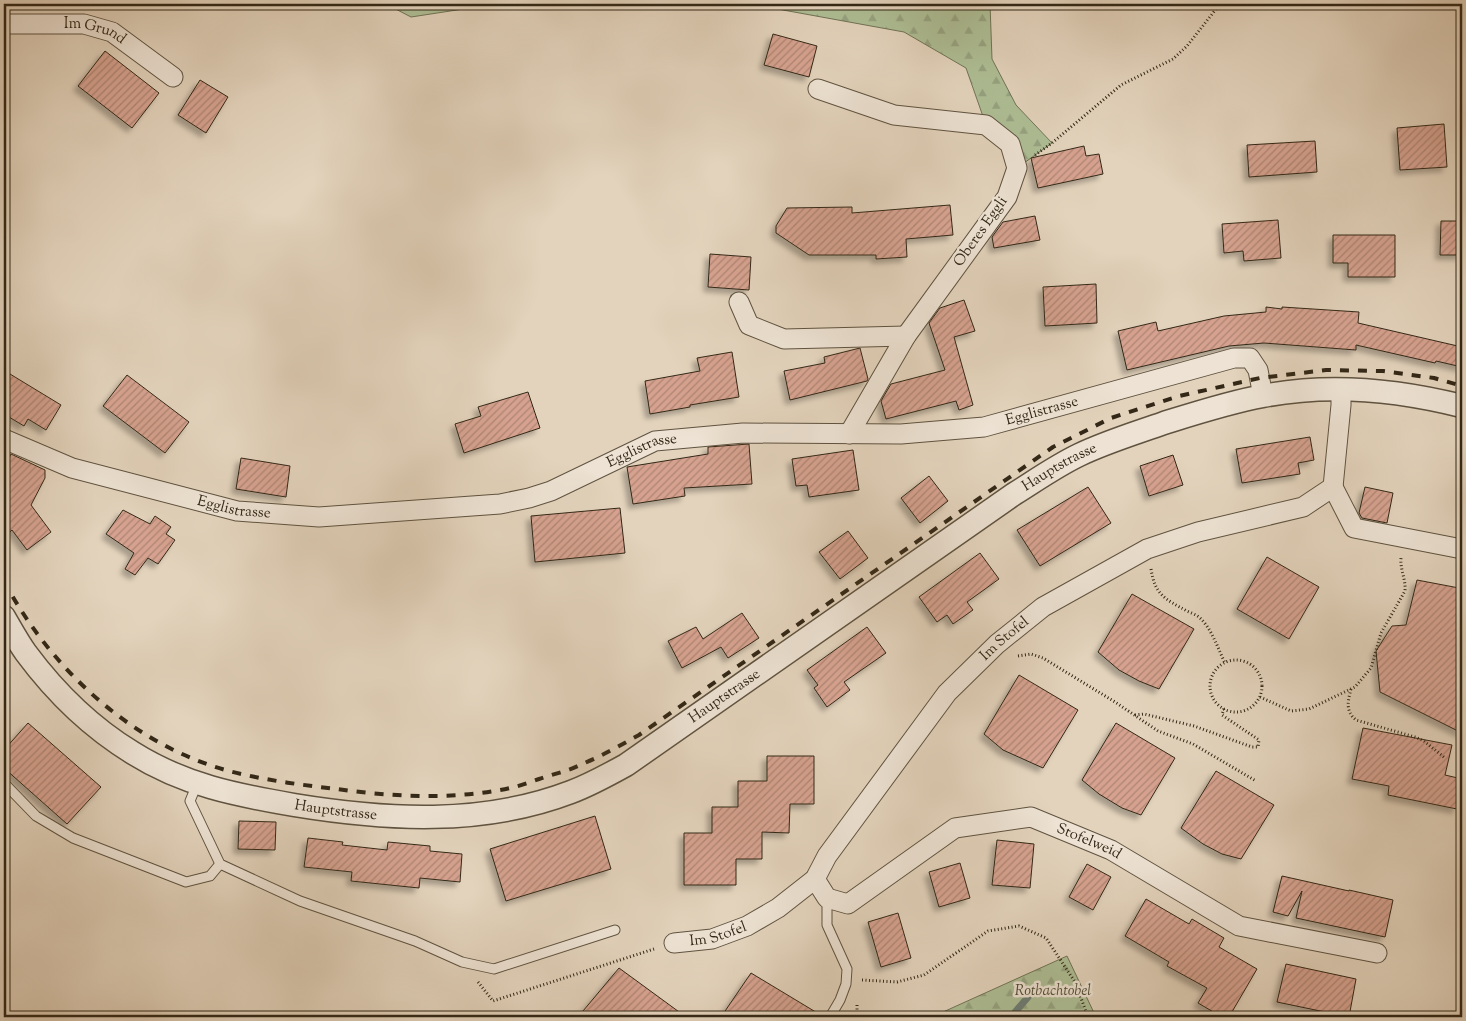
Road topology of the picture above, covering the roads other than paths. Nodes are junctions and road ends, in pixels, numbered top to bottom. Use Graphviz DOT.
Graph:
graph roads {
  1 [pos="4,24"];
  2 [pos="173,77"];
  3 [pos="818,89"];
  4 [pos="739,302"];
  5 [pos="906,336"];
  6 [pos="1341,389"];
  7 [pos="1264,396"];
  8 [pos="1462,406"];
  9 [pos="849,434"];
  10 [pos="4,439"];
  11 [pos="1334,487"];
  12 [pos="1462,549"];
  13 [pos="4,618"];
  14 [pos="4,782"];
  15 [pos="196,784"];
  16 [pos="220,864"];
  17 [pos="816,878"];
  18 [pos="827,898"];
  19 [pos="616,930"];
  20 [pos="674,943"];
  21 [pos="1377,953"];
  22 [pos="830,1017"];
  1 -- 2 [label="street, Im Grund"];
  3 -- 5 [label="street, Oberes Eggli"];
  4 -- 5 [label="street"];
  5 -- 9 [label="street, Oberes Eggli"];
  6 -- 7 [label="street, Hauptstrasse"];
  6 -- 8 [label="street, Hauptstrasse"];
  6 -- 11 [label="street"];
  7 -- 9 [label="street, Egglistrasse"];
  7 -- 15 [label="street, Hauptstrasse"];
  9 -- 10 [label="street, Egglistrasse"];
  11 -- 12 [label="street"];
  11 -- 17 [label="street, Im Stofel"];
  13 -- 15 [label="street, Hauptstrasse"];
  14 -- 16 [label="lane"];
  15 -- 16 [label="lane"];
  16 -- 19 [label="lane"];
  17 -- 18 [label="street"];
  17 -- 20 [label="street, Im Stofel"];
  18 -- 21 [label="street, Stofelweid"];
  18 -- 22 [label="lane"];
}
